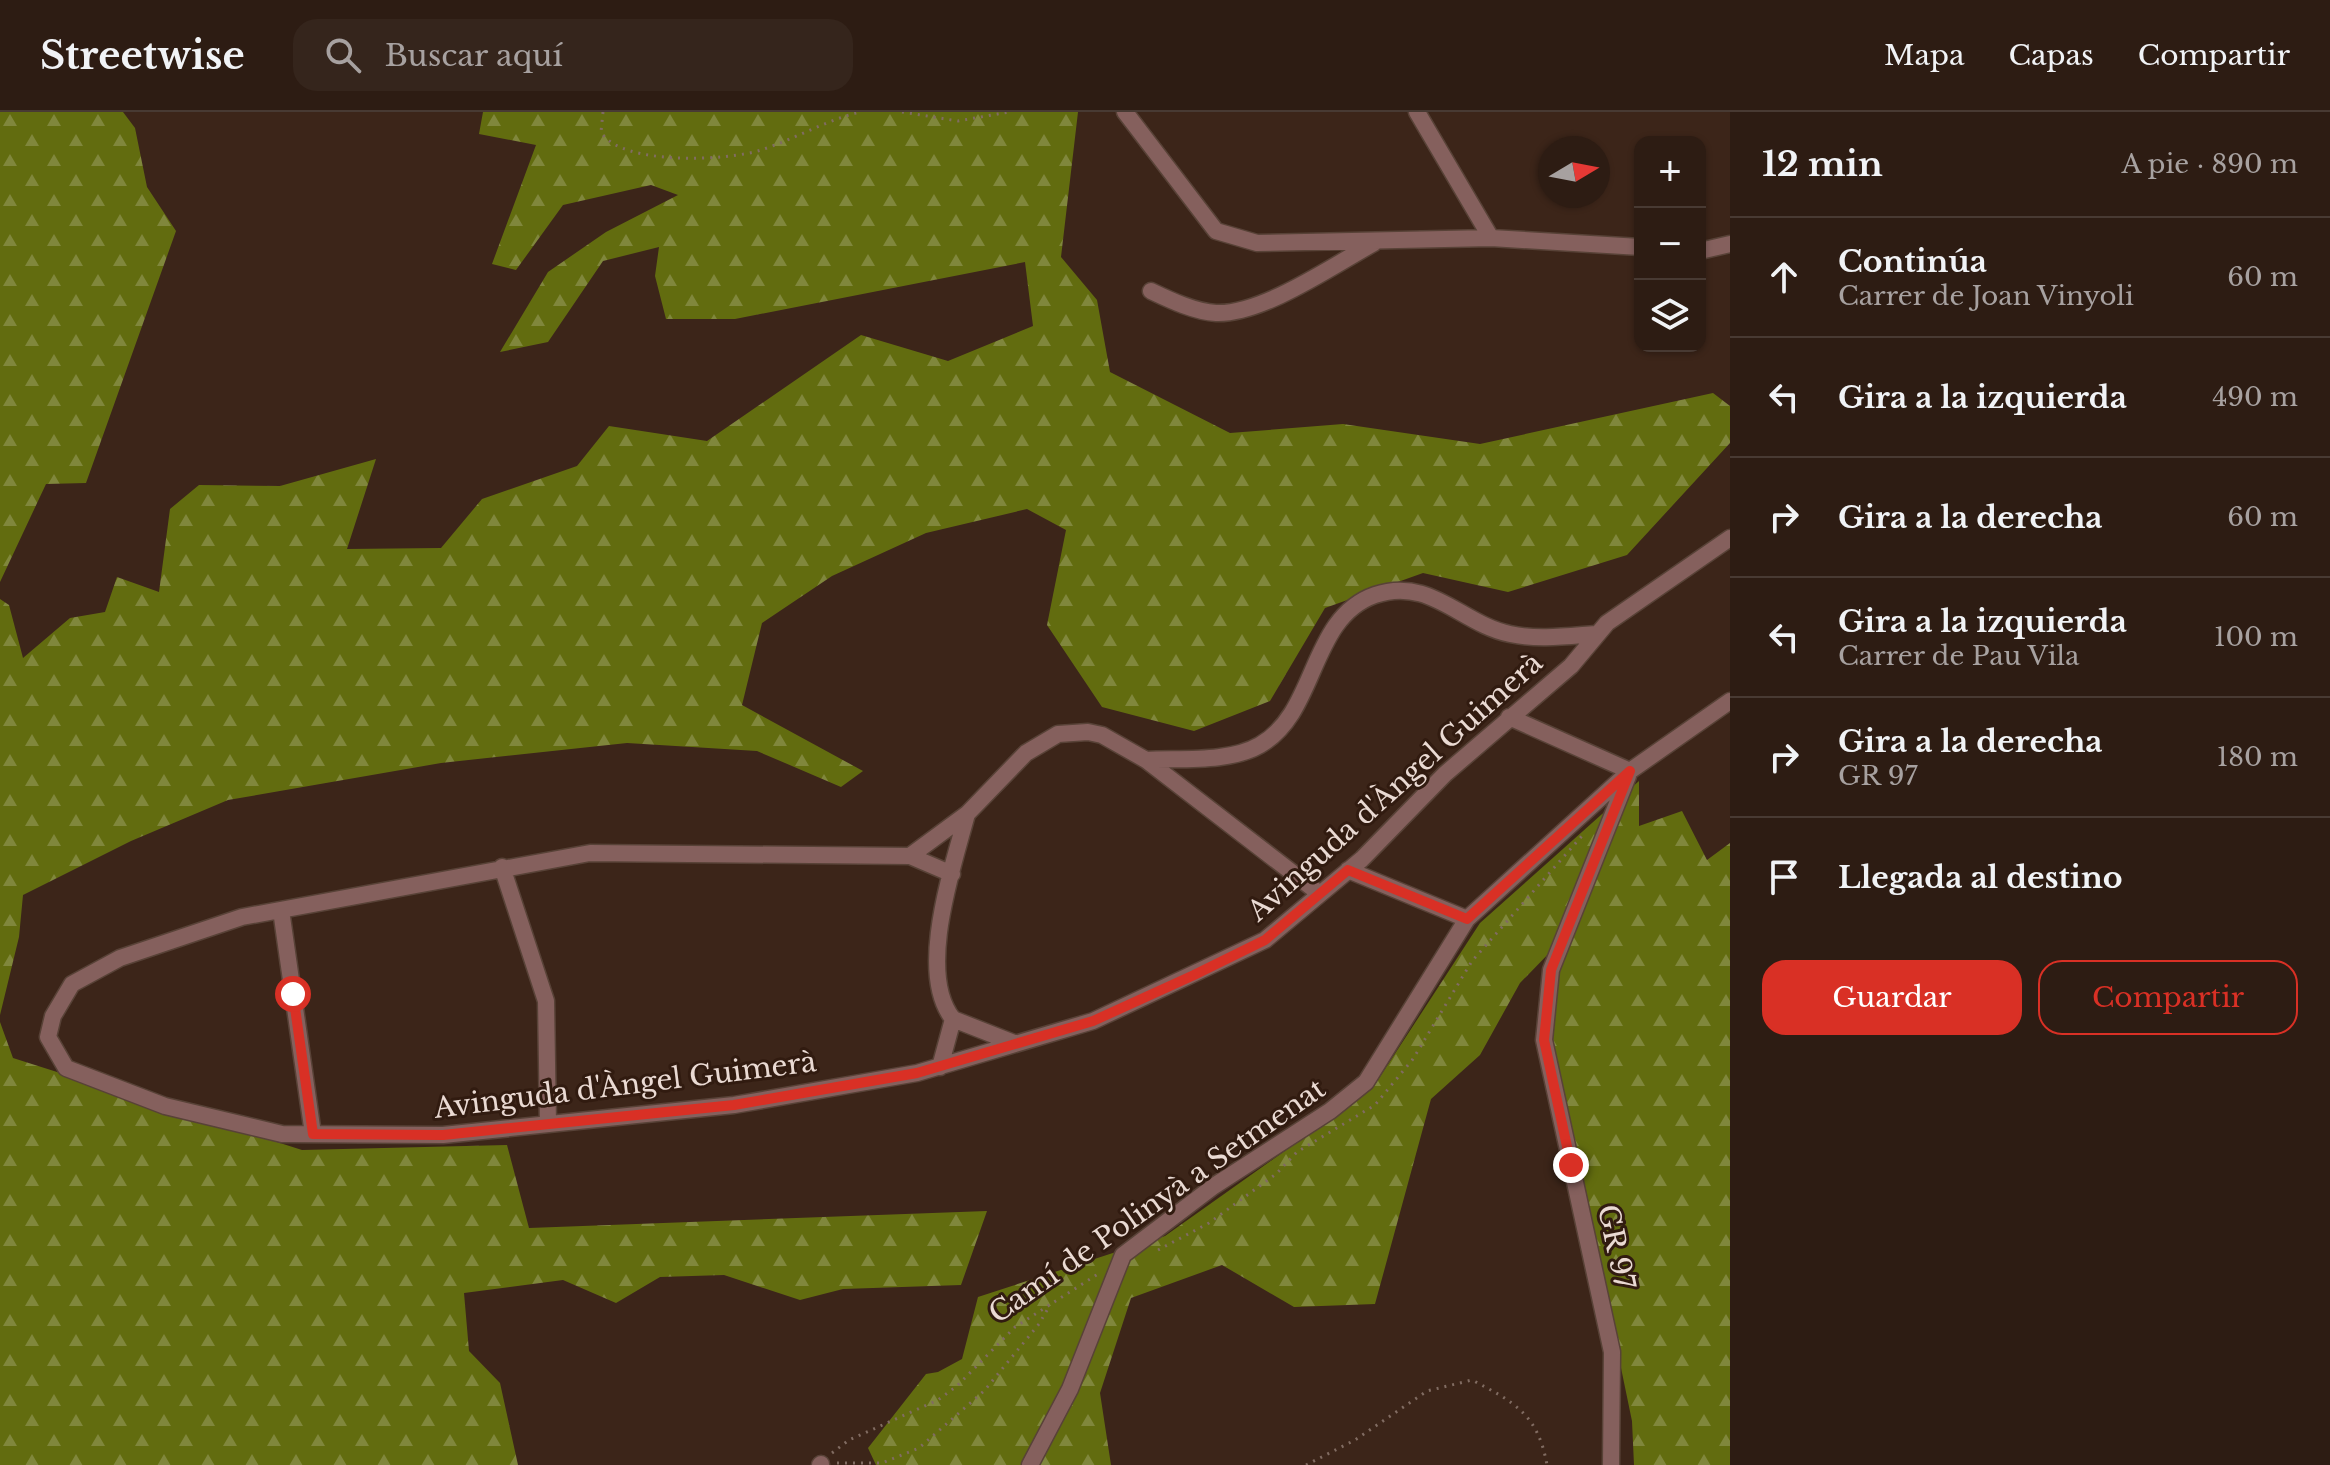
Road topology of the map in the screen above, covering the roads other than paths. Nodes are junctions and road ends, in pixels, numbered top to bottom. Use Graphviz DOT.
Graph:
graph roads {
  1 [pos="1125,112"];
  2 [pos="1417,112"];
  3 [pos="1491,238"];
  4 [pos="1379,240"];
  5 [pos="1730,244"];
  6 [pos="1634,247"];
  7 [pos="1706,250"];
  8 [pos="1151,291"];
  9 [pos="1730,538"];
  10 [pos="1595,634"];
  11 [pos="1730,701"];
  12 [pos="1509,717"];
  13 [pos="1146,760"];
  14 [pos="1630,771"];
  15 [pos="967,814"];
  16 [pos="910,856"];
  17 [pos="502,867"];
  18 [pos="1348,870"];
  19 [pos="952,874"];
  20 [pos="1320,894"];
  21 [pos="281,910"];
  22 [pos="1467,919"];
  23 [pos="953,1019"];
  24 [pos="1014,1043"];
  25 [pos="940,1067"];
  26 [pos="548,1124"];
  27 [pos="313,1134"];
  28 [pos="1030,1465"];
  29 [pos="1611,1465"];
  1 -- 4 [label="street"];
  2 -- 3 [label="street"];
  3 -- 4 [label="street"];
  3 -- 6 [label="street"];
  4 -- 8 [label="street"];
  5 -- 7 [label="street"];
  9 -- 10 [label="street, Avinguda d'Àngel Guimerà"];
  10 -- 12 [label="street, Avinguda d'Àngel Guimerà"];
  10 -- 13 [label="street"];
  11 -- 14 [label="street, Camí de Polinyà a Setmenat"];
  12 -- 14 [label="street"];
  12 -- 18 [label="street, Avinguda d'Àngel Guimerà"];
  13 -- 15 [label="street"];
  13 -- 20 [label="street"];
  14 -- 22 [label="street, Camí de Polinyà a Setmenat"];
  14 -- 29 [label="street, GR 97"];
  15 -- 16 [label="street"];
  15 -- 19 [label="street"];
  16 -- 17 [label="street"];
  16 -- 19 [label="street"];
  17 -- 21 [label="street"];
  17 -- 26 [label="street"];
  18 -- 20 [label="street, Avinguda d'Àngel Guimerà"];
  18 -- 22 [label="street"];
  19 -- 23 [label="street"];
  20 -- 24 [label="street, Avinguda d'Àngel Guimerà"];
  21 -- 27 [label="street"];
  21 -- 27 [label="street, Avinguda d'Àngel Guimerà"];
  22 -- 28 [label="street, Camí de Polinyà a Setmenat"];
  23 -- 24 [label="street"];
  23 -- 25 [label="street"];
  24 -- 25 [label="street, Avinguda d'Àngel Guimerà"];
  25 -- 26 [label="street, Avinguda d'Àngel Guimerà"];
  26 -- 27 [label="street, Avinguda d'Àngel Guimerà"];
}
